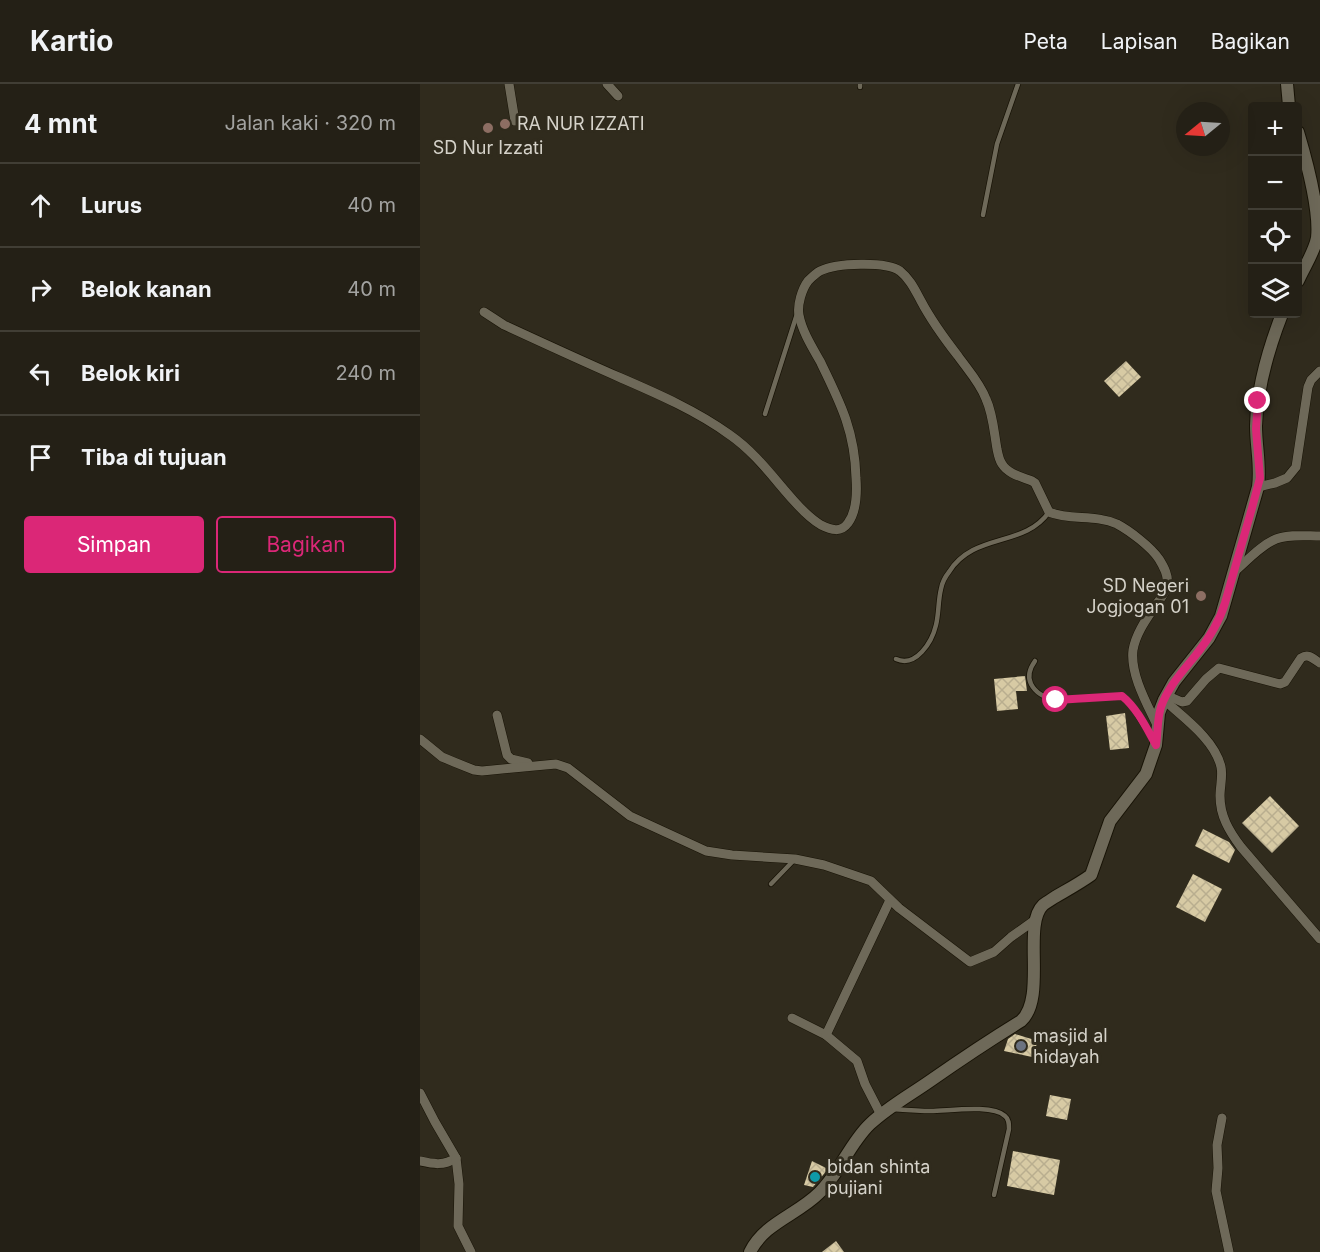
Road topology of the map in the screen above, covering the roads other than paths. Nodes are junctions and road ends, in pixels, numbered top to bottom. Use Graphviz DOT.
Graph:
graph roads {
  1 [pos="509,84"];
  2 [pos="607,84"];
  3 [pos="1018,84"];
  4 [pos="1287,84"];
  5 [pos="618,96"];
  6 [pos="1289,102"];
  7 [pos="515,121"];
  8 [pos="1302,148"];
  9 [pos="983,215"];
  10 [pos="1302,272"];
  11 [pos="484,312"];
  12 [pos="798,312"];
  13 [pos="1281,318"];
  14 [pos="1320,371"];
  15 [pos="765,414"];
  16 [pos="1258,487"];
  17 [pos="1049,512"];
  18 [pos="1320,536"];
  19 [pos="1233,574"];
  20 [pos="896,659"];
  21 [pos="1035,662"];
  22 [pos="1320,663"];
  23 [pos="1165,698"];
  24 [pos="497,715"];
  25 [pos="1158,727"];
  26 [pos="420,739"];
  27 [pos="1156,745"];
  28 [pos="533,765"];
  29 [pos="795,859"];
  30 [pos="771,884"];
  31 [pos="890,900"];
  32 [pos="1035,920"];
  33 [pos="1320,939"];
  34 [pos="792,1018"];
  35 [pos="826,1035"];
  36 [pos="420,1093"];
  37 [pos="884,1112"];
  38 [pos="1222,1118"];
  39 [pos="456,1158"];
  40 [pos="420,1161"];
  41 [pos="994,1195"];
  42 [pos="471,1252"];
  43 [pos="750,1252"];
  44 [pos="1229,1252"];
  1 -- 7 [label="street"];
  2 -- 5 [label="street"];
  3 -- 9 [label="lane"];
  4 -- 6 [label="street"];
  8 -- 10 [label="street"];
  11 -- 12 [label="street"];
  12 -- 15 [label="lane"];
  12 -- 17 [label="street"];
  13 -- 16 [label="street"];
  14 -- 16 [label="street"];
  16 -- 19 [label="street"];
  17 -- 20 [label="lane"];
  17 -- 25 [label="street"];
  18 -- 19 [label="street"];
  19 -- 23 [label="street"];
  21 -- 27 [label="lane"];
  22 -- 23 [label="street"];
  23 -- 25 [label="street"];
  23 -- 33 [label="street"];
  24 -- 28 [label="street"];
  25 -- 27 [label="street"];
  26 -- 28 [label="street"];
  27 -- 32 [label="street"];
  28 -- 29 [label="street"];
  29 -- 30 [label="lane"];
  29 -- 31 [label="street"];
  31 -- 32 [label="street"];
  31 -- 35 [label="street"];
  32 -- 37 [label="street"];
  34 -- 35 [label="street"];
  35 -- 37 [label="street"];
  36 -- 39 [label="street"];
  37 -- 41 [label="lane"];
  37 -- 43 [label="street"];
  38 -- 44 [label="street"];
  39 -- 40 [label="street"];
  39 -- 42 [label="street"];
}
